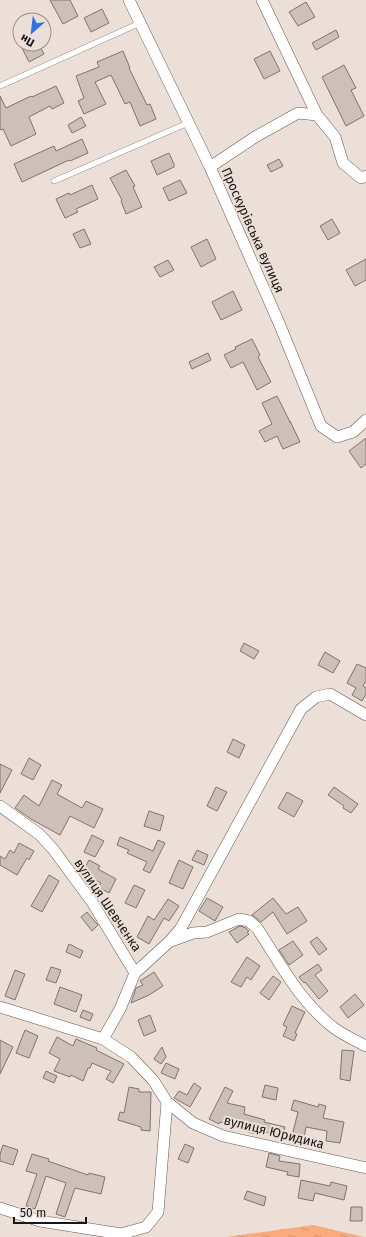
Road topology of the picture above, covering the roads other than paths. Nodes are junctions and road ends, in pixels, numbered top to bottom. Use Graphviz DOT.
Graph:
graph roads {
  1 [pos="128,0"];
  2 [pos="262,0"];
  3 [pos="140,23"];
  4 [pos="0,86"];
  5 [pos="317,115"];
  6 [pos="188,123"];
  7 [pos="210,167"];
  8 [pos="366,176"];
  9 [pos="54,181"];
  10 [pos="366,420"];
  11 [pos="366,715"];
  12 [pos="0,806"];
  13 [pos="170,941"];
  14 [pos="135,973"];
  15 [pos="0,1007"];
  16 [pos="103,1038"];
  17 [pos="366,1046"];
  18 [pos="167,1102"];
  19 [pos="366,1168"];
  20 [pos="0,1208"];
  1 -- 3 [label="street, Проскурівська вулиця"];
  2 -- 5 [label="street"];
  3 -- 4 [label="lane"];
  3 -- 6 [label="street, Проскурівська вулиця"];
  5 -- 7 [label="street"];
  5 -- 8 [label="street"];
  6 -- 7 [label="street, Проскурівська вулиця"];
  6 -- 9 [label="lane"];
  7 -- 10 [label="street, Проскурівська вулиця"];
  11 -- 13 [label="street"];
  12 -- 14 [label="street, вулиця Шевченка"];
  13 -- 14 [label="street"];
  13 -- 17 [label="street"];
  14 -- 16 [label="street, вулиця Шевченка"];
  15 -- 16 [label="street, вулиця Юридика"];
  16 -- 18 [label="street, вулиця Юридика"];
  18 -- 19 [label="street, вулиця Юридика"];
  18 -- 20 [label="street"];
}
